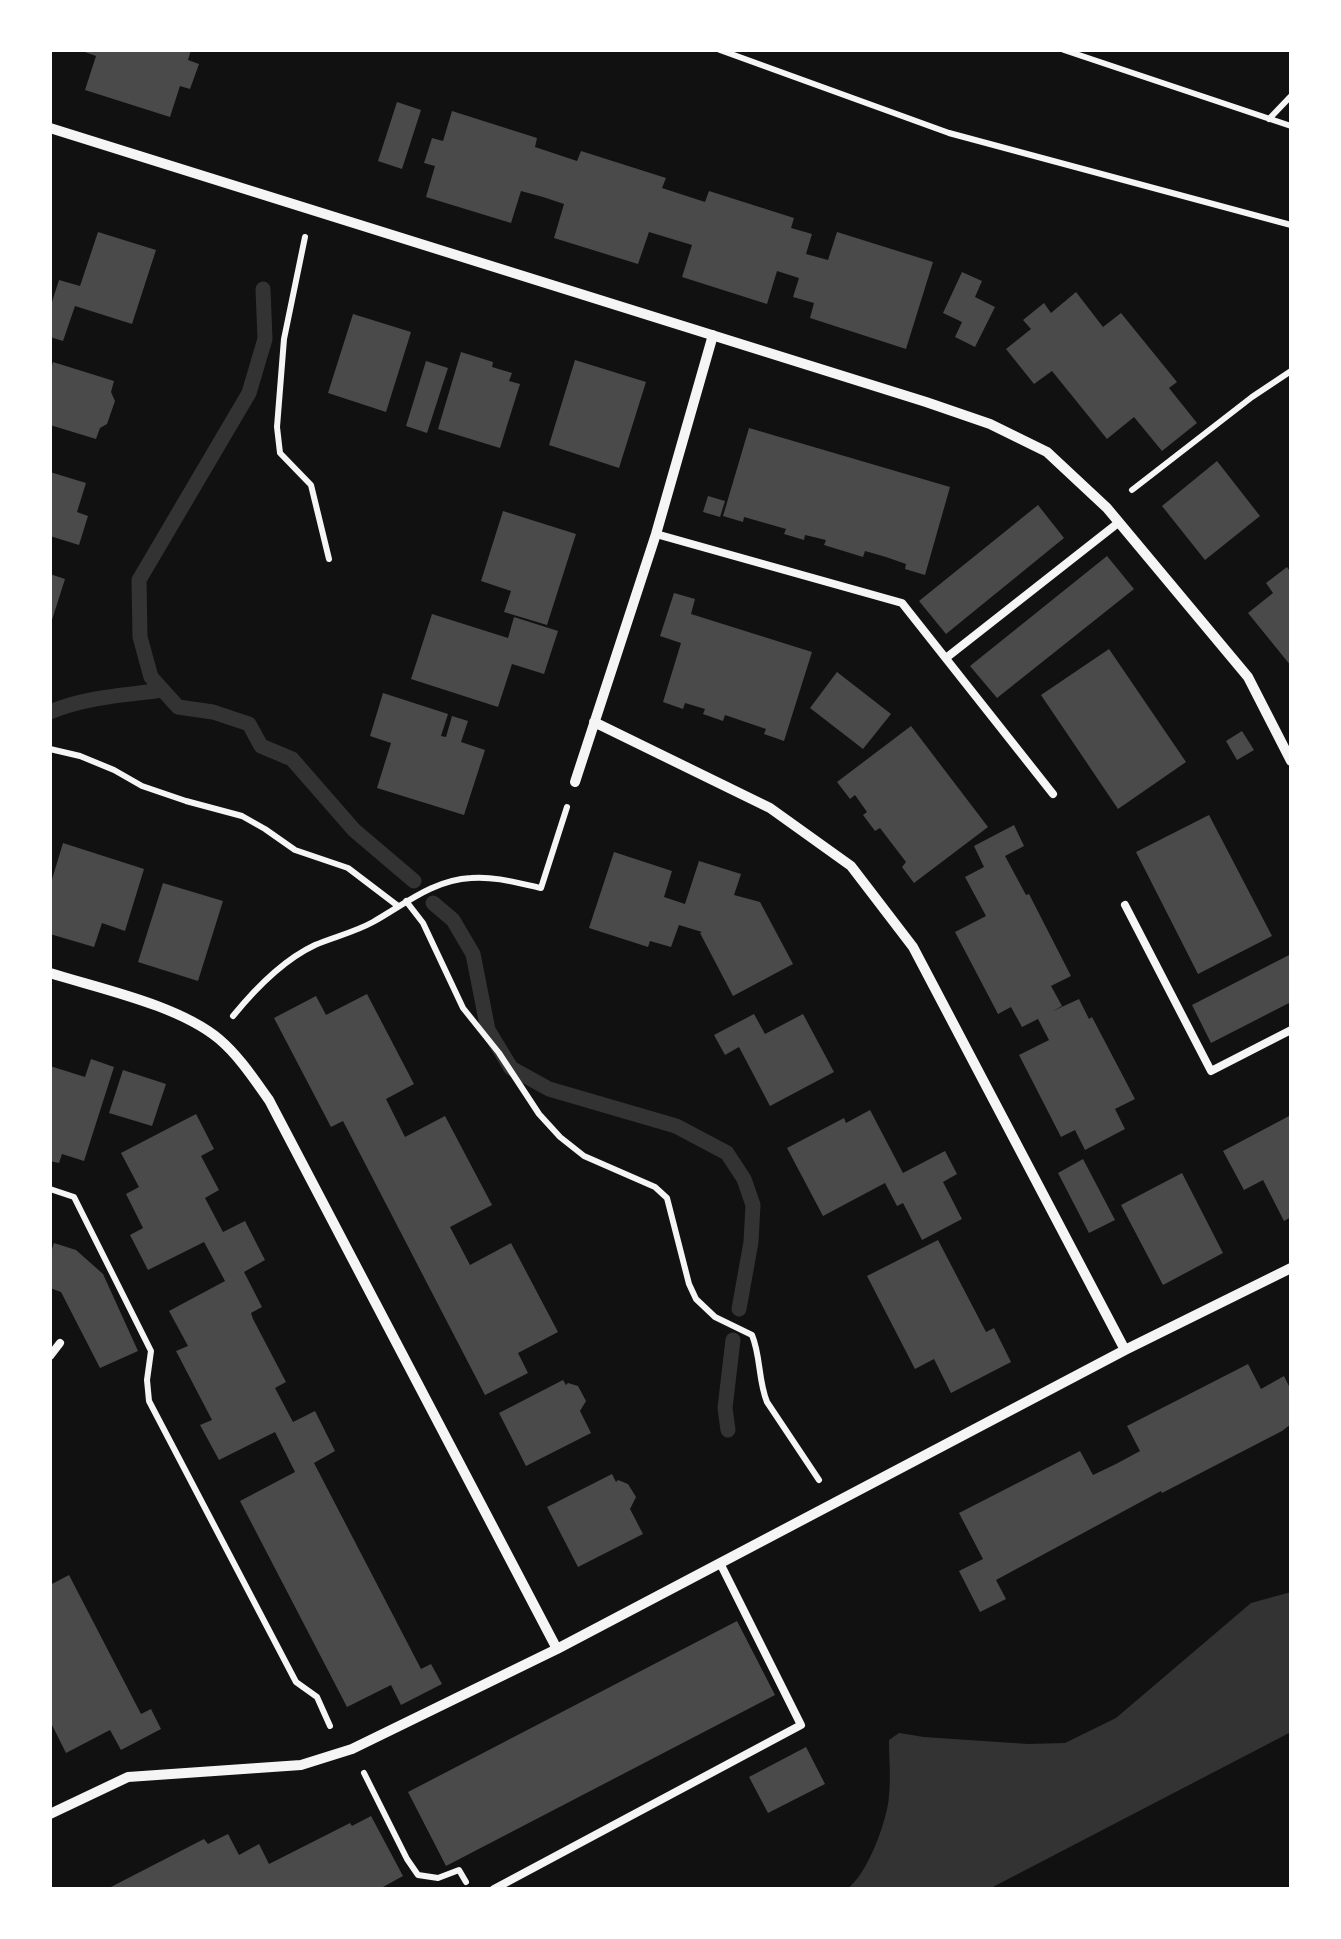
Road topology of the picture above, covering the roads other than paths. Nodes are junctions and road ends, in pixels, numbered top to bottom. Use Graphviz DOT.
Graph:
graph roads {
  1 [pos="50,128"];
  2 [pos="714,335"];
  3 [pos="1118,523"];
  4 [pos="656,534"];
  5 [pos="946,658"];
  6 [pos="594,722"];
  7 [pos="1291,761"];
  8 [pos="575,782"];
  9 [pos="1053,794"];
  10 [pos="1125,905"];
  11 [pos="50,972"];
  12 [pos="1291,1030"];
  13 [pos="1291,1268"];
  14 [pos="60,1342"];
  15 [pos="1125,1350"];
  16 [pos="50,1356"];
  17 [pos="720,1563"];
  18 [pos="557,1648"];
  19 [pos="50,1814"];
  20 [pos="494,1889"];
  1 -- 2 [label="street"];
  2 -- 3 [label="street"];
  2 -- 4 [label="street"];
  3 -- 5 [label="lane"];
  3 -- 7 [label="street"];
  4 -- 5 [label="lane"];
  4 -- 6 [label="street"];
  5 -- 9 [label="lane"];
  6 -- 8 [label="street"];
  6 -- 15 [label="street"];
  10 -- 12 [label="lane"];
  11 -- 18 [label="street"];
  13 -- 15 [label="street"];
  14 -- 16 [label="lane"];
  15 -- 17 [label="street"];
  17 -- 18 [label="street"];
  17 -- 20 [label="lane"];
  18 -- 19 [label="street"];
}
